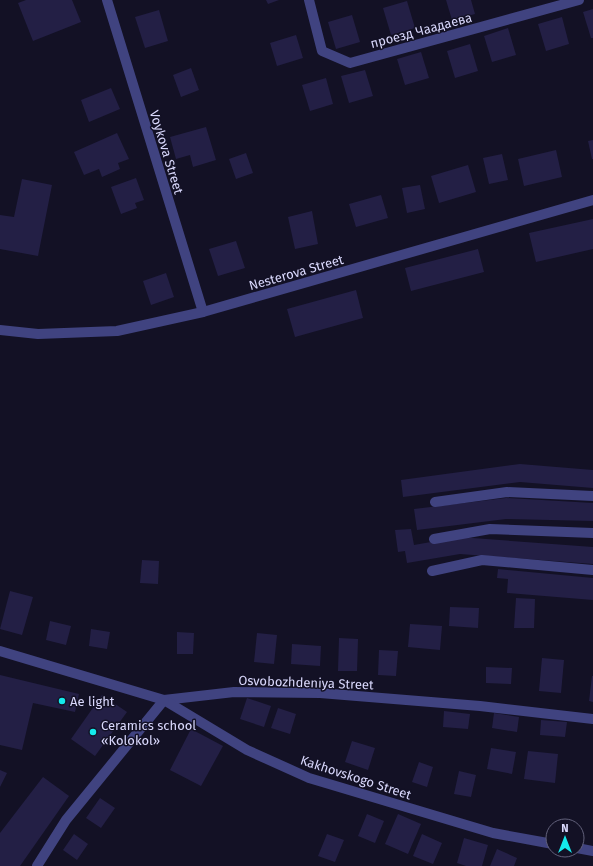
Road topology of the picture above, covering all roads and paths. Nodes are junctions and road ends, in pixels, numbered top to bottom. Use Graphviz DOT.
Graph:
graph roads {
  1 [pos="107,0"];
  2 [pos="309,0"];
  3 [pos="579,0"];
  4 [pos="593,200"];
  5 [pos="203,312"];
  6 [pos="0,330"];
  7 [pos="593,496"];
  8 [pos="435,502"];
  9 [pos="593,533"];
  10 [pos="434,538"];
  11 [pos="593,570"];
  12 [pos="432,571"];
  13 [pos="0,651"];
  14 [pos="164,700"];
  15 [pos="593,719"];
  16 [pos="545,843"];
  17 [pos="37,866"];
  1 -- 5 [label="street, Voykova Street"];
  2 -- 3 [label="street, проезд Чаадаева"];
  4 -- 5 [label="street, Nesterova Street"];
  5 -- 6 [label="street, Nesterova Street"];
  7 -- 8 [label="street"];
  9 -- 10 [label="street"];
  11 -- 12 [label="street"];
  13 -- 14 [label="street, Osvobozhdeniya Street"];
  14 -- 15 [label="street, Osvobozhdeniya Street"];
  14 -- 16 [label="street, Kakhovskogo Street"];
  14 -- 17 [label="street"];
}
